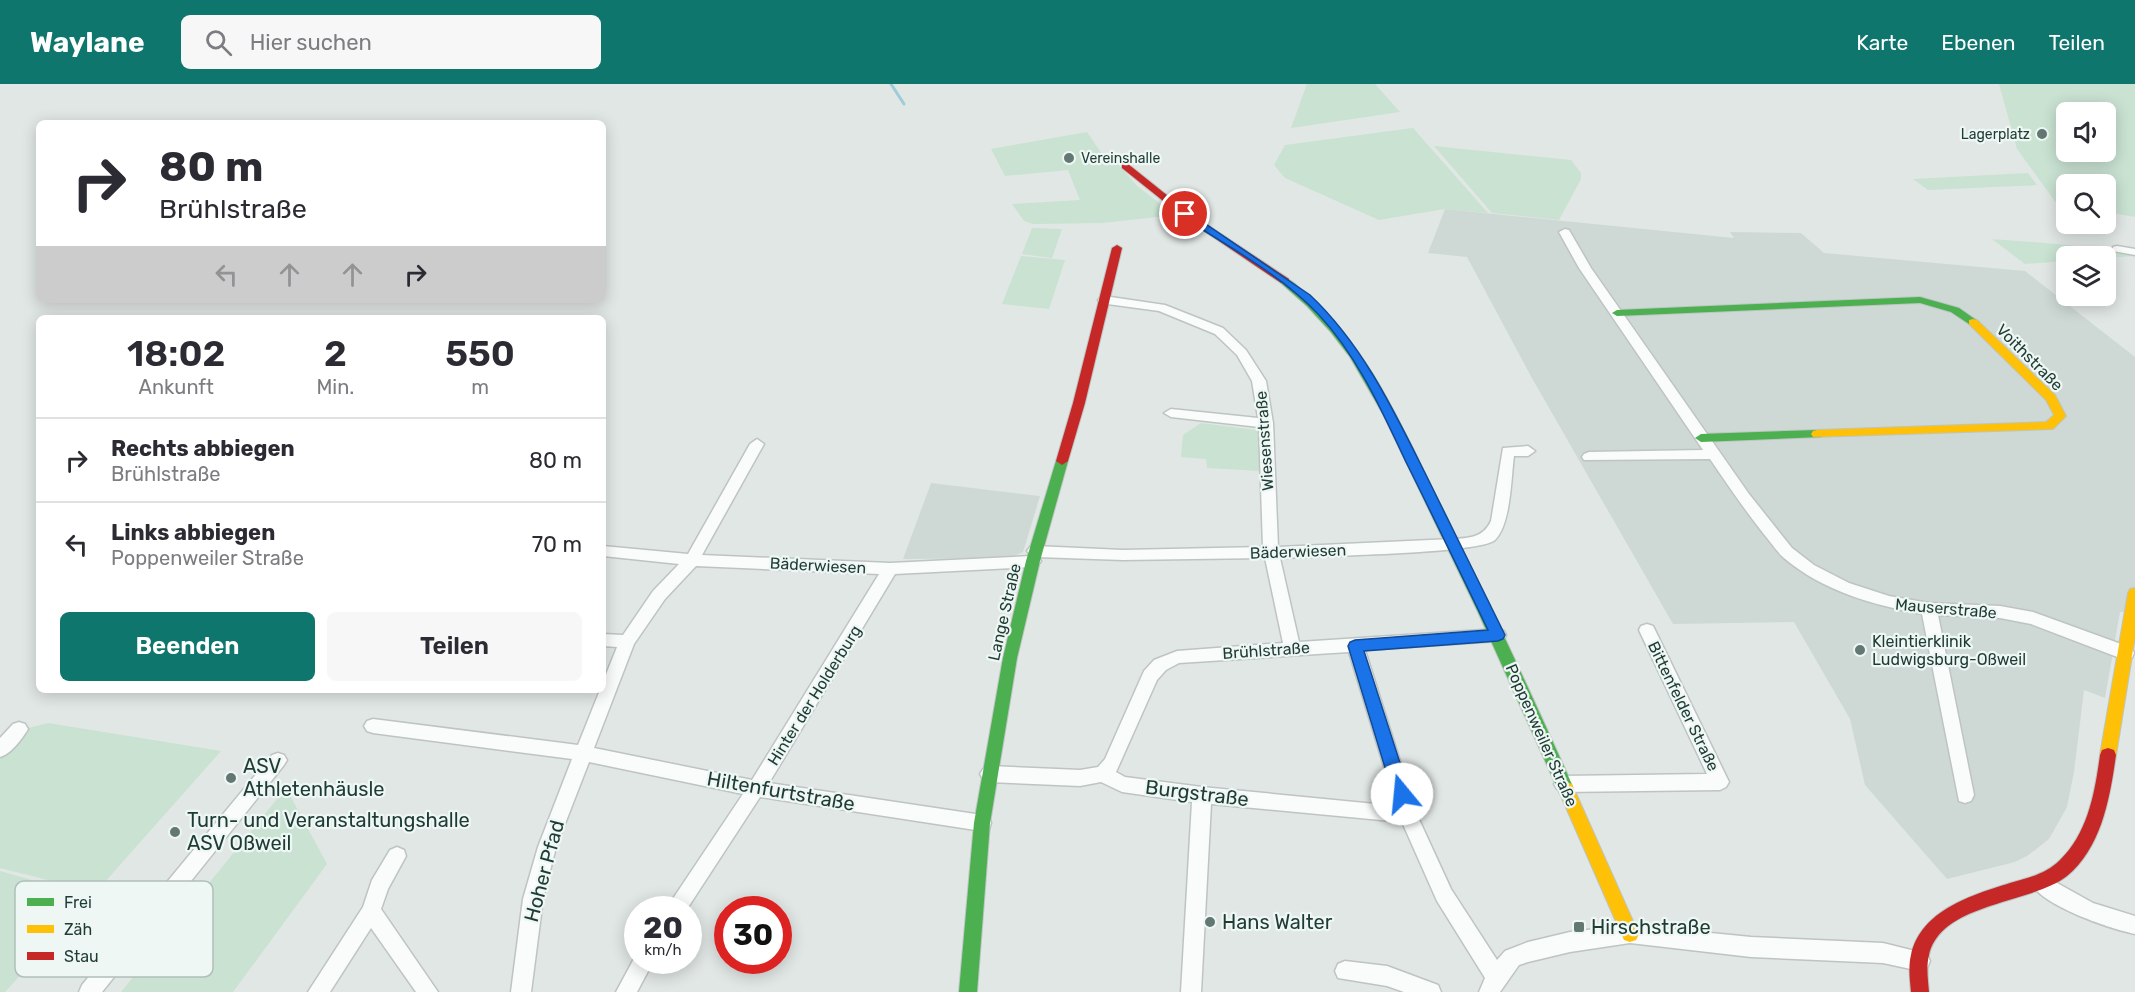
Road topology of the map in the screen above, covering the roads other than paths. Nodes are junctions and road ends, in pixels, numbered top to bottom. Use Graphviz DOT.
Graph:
graph roads {
  1 [pos="1125,166"];
  2 [pos="1565,232"];
  3 [pos="1117,248"];
  4 [pos="2117,249"];
  5 [pos="2135,252"];
  6 [pos="1104,300"];
  7 [pos="1617,313"];
  8 [pos="1171,413"];
  9 [pos="1266,423"];
  10 [pos="1701,438"];
  11 [pos="757,444"];
  12 [pos="1528,451"];
  13 [pos="1713,454"];
  14 [pos="1589,457"];
  15 [pos="1452,544"];
  16 [pos="606,551"];
  17 [pos="1271,552"];
  18 [pos="1034,556"];
  19 [pos="692,560"];
  20 [pos="890,569"];
  21 [pos="2135,593"];
  22 [pos="1929,609"];
  23 [pos="1647,630"];
  24 [pos="1498,635"];
  25 [pos="606,640"];
  26 [pos="627,642"];
  27 [pos="1355,646"];
  28 [pos="1292,648"];
  29 [pos="2126,653"];
  30 [pos="373,726"];
  31 [pos="19,729"];
  32 [pos="0,750"];
  33 [pos="582,753"];
  34 [pos="278,760"];
  35 [pos="989,774"];
  36 [pos="1103,774"];
  37 [pos="1563,784"];
  38 [pos="756,789"];
  39 [pos="1202,795"];
  40 [pos="1965,795"];
  41 [pos="1408,815"];
  42 [pos="982,823"];
  43 [pos="397,856"];
  44 [pos="179,881"];
  45 [pos="2041,883"];
  46 [pos="685,896"];
  47 [pos="371,911"];
  48 [pos="2135,925"];
  49 [pos="1630,934"];
  50 [pos="1920,961"];
  51 [pos="1345,971"];
  52 [pos="636,974"];
  53 [pos="101,977"];
  54 [pos="1492,984"];
  55 [pos="89,992"];
  56 [pos="318,992"];
  57 [pos="428,992"];
  58 [pos="521,992"];
  59 [pos="626,992"];
  60 [pos="968,992"];
  61 [pos="1191,992"];
  62 [pos="1431,992"];
  63 [pos="1920,992"];
  1 -- 15 [label="street, Poppenweiler Straße"];
  2 -- 7 [label="street, Mauserstraße"];
  3 -- 6 [label="street, Lange Straße"];
  4 -- 5 [label="street"];
  6 -- 9 [label="street, Wiesenstraße"];
  6 -- 18 [label="street, Lange Straße"];
  7 -- 10 [label="street, Mauserstraße"];
  7 -- 10 [label="street, Voithstraße"];
  8 -- 9 [label="street"];
  9 -- 17 [label="street, Wiesenstraße"];
  10 -- 13 [label="street, Mauserstraße"];
  11 -- 19 [label="street, Hoher Pfad"];
  12 -- 15 [label="street, Bäderwiesen"];
  13 -- 14 [label="street"];
  13 -- 22 [label="street, Mauserstraße"];
  15 -- 17 [label="street, Bäderwiesen"];
  15 -- 24 [label="street, Poppenweiler Straße"];
  16 -- 19 [label="street, Bäderwiesen"];
  17 -- 18 [label="street, Bäderwiesen"];
  17 -- 28 [label="street, Wiesenstraße"];
  18 -- 20 [label="street, Bäderwiesen"];
  18 -- 35 [label="street, Lange Straße"];
  19 -- 20 [label="street, Bäderwiesen"];
  19 -- 26 [label="street, Hoher Pfad"];
  20 -- 38 [label="street, Hinter der Holderburg"];
  21 -- 29 [label="street"];
  22 -- 29 [label="street, Mauserstraße"];
  22 -- 40 [label="street"];
  23 -- 37 [label="street, Bittenfelder Straße"];
  24 -- 27 [label="street, Brühlstraße"];
  24 -- 37 [label="street, Poppenweiler Straße"];
  25 -- 26 [label="street"];
  26 -- 33 [label="street, Hoher Pfad"];
  27 -- 28 [label="street, Brühlstraße"];
  27 -- 41 [label="street"];
  28 -- 36 [label="street, Brühlstraße"];
  29 -- 45 [label="street"];
  30 -- 33 [label="street"];
  31 -- 32 [label="street"];
  33 -- 38 [label="street, Hiltenfurtstraße"];
  33 -- 58 [label="street, Hoher Pfad"];
  34 -- 44 [label="street"];
  35 -- 36 [label="street, Burgstraße"];
  35 -- 42 [label="street, Lange Straße"];
  36 -- 39 [label="street, Burgstraße"];
  37 -- 49 [label="street, Poppenweiler Straße"];
  38 -- 42 [label="street, Hiltenfurtstraße"];
  38 -- 46 [label="street, Hinter der Holderburg"];
  39 -- 41 [label="street, Burgstraße"];
  39 -- 61 [label="street"];
  41 -- 54 [label="street"];
  42 -- 60 [label="street, Lange Straße"];
  43 -- 47 [label="street"];
  45 -- 48 [label="street"];
  45 -- 50 [label="street"];
  47 -- 56 [label="street"];
  47 -- 57 [label="street"];
  49 -- 50 [label="street"];
  49 -- 54 [label="street"];
  50 -- 63 [label="street"];
  51 -- 62 [label="street"];
  52 -- 59 [label="street"];
  53 -- 55 [label="street"];
}
